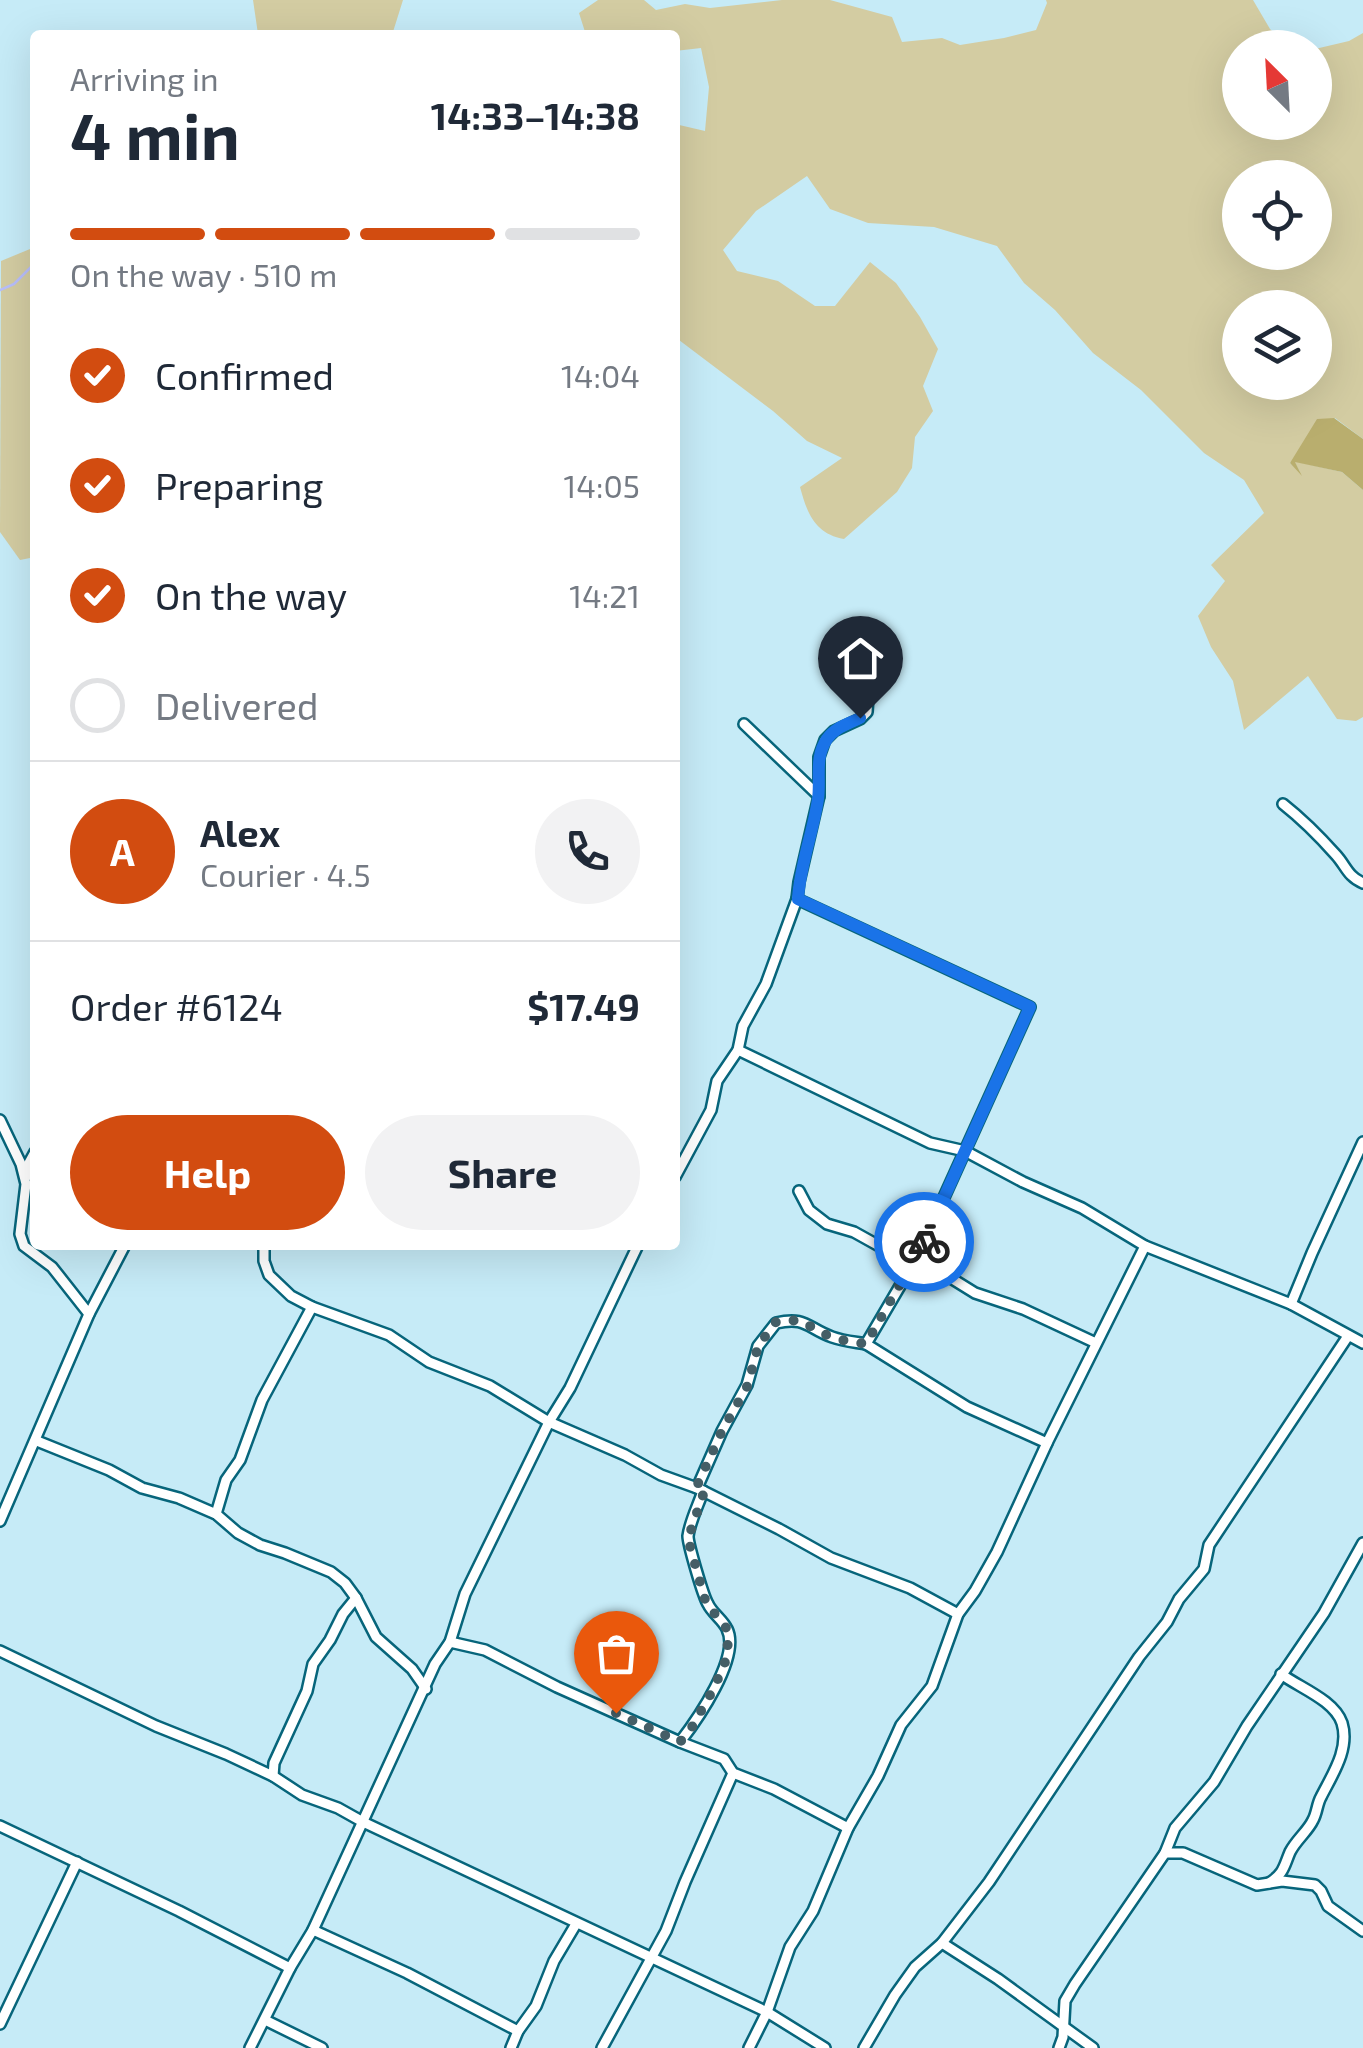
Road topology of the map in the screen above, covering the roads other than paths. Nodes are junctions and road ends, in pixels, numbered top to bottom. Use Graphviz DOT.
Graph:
graph roads {
  1 [pos="876,665"];
  2 [pos="744,724"];
  3 [pos="819,796"];
  4 [pos="1283,804"];
  5 [pos="1363,883"];
  6 [pos="798,899"];
  7 [pos="738,1050"];
  8 [pos="0,1120"];
  9 [pos="1363,1142"];
  10 [pos="965,1151"];
  11 [pos="30,1163"];
  12 [pos="680,1168"];
  13 [pos="26,1184"];
  14 [pos="799,1191"];
  15 [pos="1145,1246"];
  16 [pos="122,1250"];
  17 [pos="264,1250"];
  18 [pos="636,1250"];
  19 [pos="917,1257"];
  20 [pos="1291,1304"];
  21 [pos="312,1307"];
  22 [pos="89,1314"];
  23 [pos="1348,1336"];
  24 [pos="1363,1342"];
  25 [pos="1096,1343"];
  26 [pos="866,1344"];
  27 [pos="549,1422"];
  28 [pos="36,1440"];
  29 [pos="1046,1443"];
  30 [pos="700,1490"];
  31 [pos="216,1514"];
  32 [pos="1,1516"];
  33 [pos="1363,1544"];
  34 [pos="356,1598"];
  35 [pos="958,1614"];
  36 [pos="450,1642"];
  37 [pos="0,1650"];
  38 [pos="1282,1674"];
  39 [pos="426,1688"];
  40 [pos="680,1742"];
  41 [pos="733,1772"];
  42 [pos="273,1776"];
  43 [pos="363,1822"];
  44 [pos="0,1826"];
  45 [pos="848,1828"];
  46 [pos="1165,1853"];
  47 [pos="77,1862"];
  48 [pos="1269,1883"];
  49 [pos="576,1924"];
  50 [pos="313,1930"];
  51 [pos="1363,1931"];
  52 [pos="942,1943"];
  53 [pos="651,1960"];
  54 [pos="290,1968"];
  55 [pos="767,2012"];
  56 [pos="265,2020"];
  57 [pos="0,2024"];
  58 [pos="1063,2027"];
  59 [pos="518,2031"];
  60 [pos="250,2048"];
  61 [pos="322,2048"];
  62 [pos="510,2048"];
  63 [pos="602,2048"];
  64 [pos="749,2048"];
  65 [pos="825,2048"];
  66 [pos="864,2048"];
  67 [pos="1058,2048"];
  68 [pos="1093,2048"];
  1 -- 3 [label="street"];
  2 -- 3 [label="street"];
  3 -- 6 [label="street"];
  4 -- 5 [label="street"];
  6 -- 7 [label="street"];
  6 -- 10 [label="street"];
  7 -- 10 [label="street"];
  7 -- 12 [label="street"];
  8 -- 13 [label="street"];
  9 -- 20 [label="street"];
  10 -- 15 [label="street"];
  10 -- 19 [label="street"];
  11 -- 13 [label="street"];
  13 -- 22 [label="street"];
  14 -- 19 [label="street"];
  15 -- 20 [label="street"];
  15 -- 25 [label="street"];
  16 -- 22 [label="street"];
  17 -- 21 [label="street"];
  18 -- 27 [label="street"];
  19 -- 25 [label="street"];
  19 -- 26 [label="street"];
  20 -- 23 [label="street"];
  21 -- 27 [label="street"];
  21 -- 31 [label="street"];
  22 -- 28 [label="street"];
  23 -- 24 [label="street"];
  23 -- 52 [label="street"];
  25 -- 29 [label="street"];
  26 -- 29 [label="street"];
  26 -- 30 [label="street"];
  27 -- 30 [label="street"];
  27 -- 36 [label="street"];
  28 -- 31 [label="street"];
  28 -- 32 [label="street"];
  29 -- 35 [label="street"];
  30 -- 35 [label="street"];
  30 -- 40 [label="street"];
  31 -- 34 [label="street"];
  33 -- 38 [label="street"];
  34 -- 39 [label="street"];
  34 -- 42 [label="street"];
  35 -- 45 [label="street"];
  36 -- 39 [label="street"];
  36 -- 40 [label="street"];
  37 -- 42 [label="street"];
  38 -- 46 [label="street"];
  38 -- 48 [label="street"];
  39 -- 43 [label="street"];
  40 -- 41 [label="street"];
  41 -- 45 [label="street"];
  41 -- 53 [label="street"];
  42 -- 43 [label="street"];
  43 -- 49 [label="street"];
  43 -- 50 [label="street"];
  44 -- 47 [label="street"];
  45 -- 55 [label="street"];
  46 -- 48 [label="street"];
  46 -- 58 [label="street"];
  47 -- 54 [label="street"];
  47 -- 57 [label="street"];
  48 -- 51 [label="street"];
  49 -- 53 [label="street"];
  49 -- 59 [label="street"];
  50 -- 54 [label="street"];
  50 -- 59 [label="street"];
  52 -- 58 [label="street"];
  52 -- 66 [label="street"];
  53 -- 55 [label="street"];
  53 -- 63 [label="street"];
  54 -- 56 [label="street"];
  55 -- 64 [label="street"];
  55 -- 65 [label="street"];
  56 -- 60 [label="street"];
  56 -- 61 [label="street"];
  58 -- 67 [label="street"];
  58 -- 68 [label="street"];
  59 -- 62 [label="street"];
}
